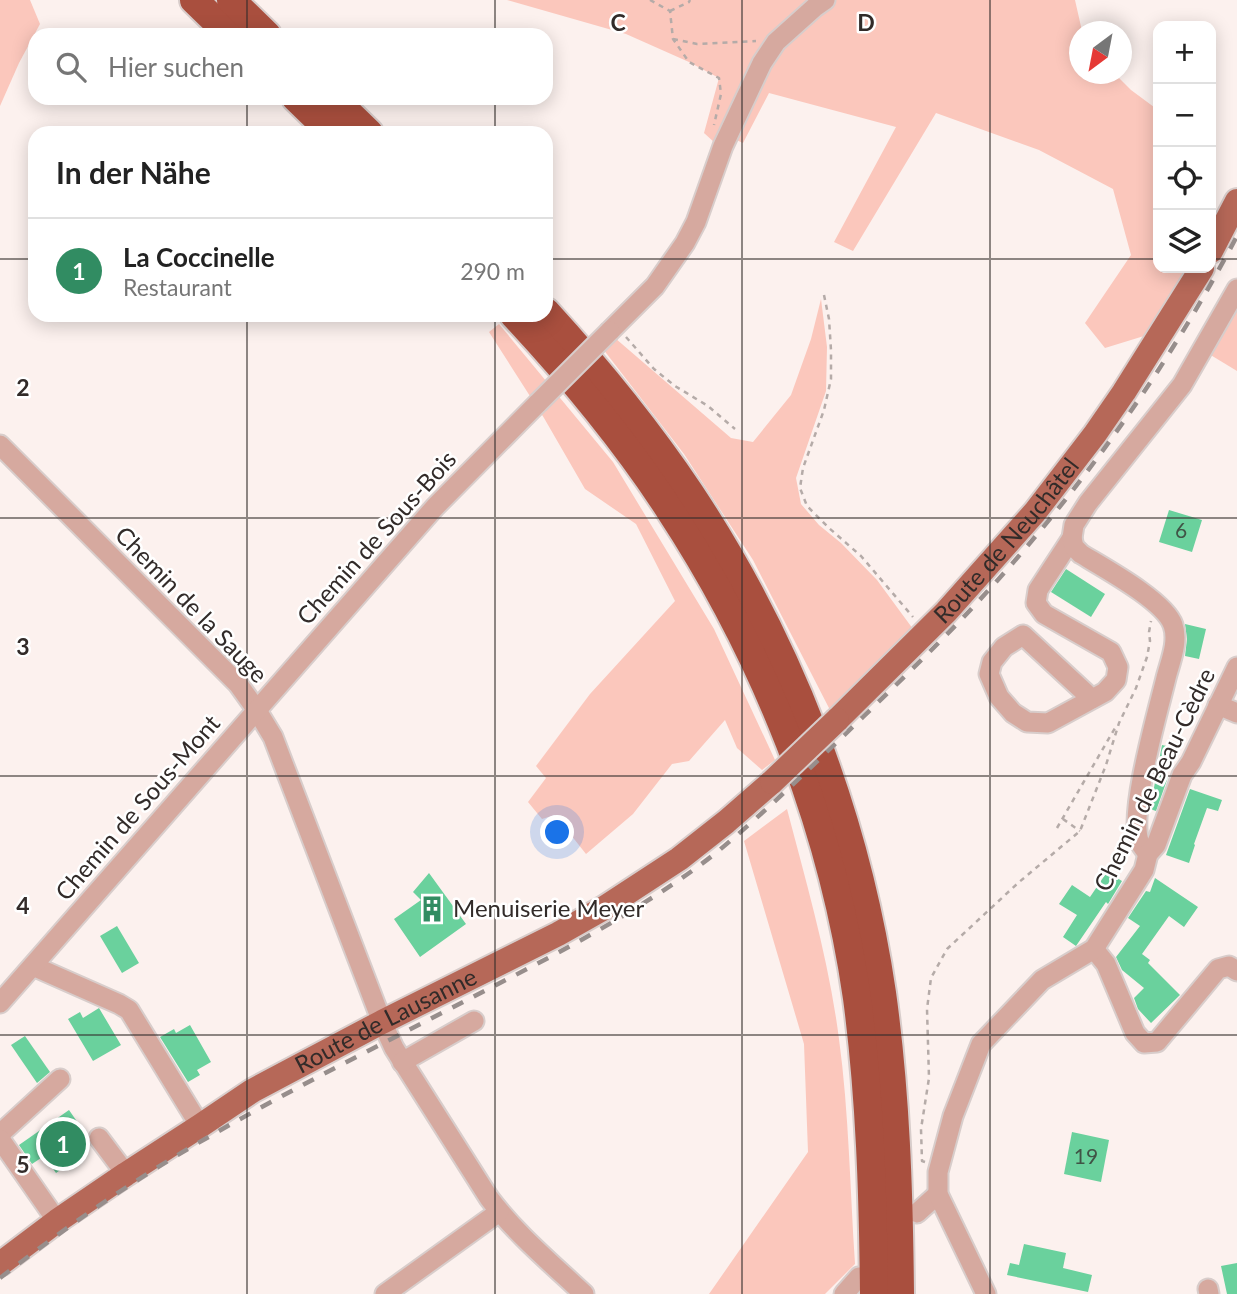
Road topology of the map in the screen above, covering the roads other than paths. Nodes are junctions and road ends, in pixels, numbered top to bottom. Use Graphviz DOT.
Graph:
graph roads {
  1 [pos="194,0"];
  2 [pos="231,0"];
  3 [pos="825,0"];
  4 [pos="223,28"];
  5 [pos="261,28"];
  6 [pos="303,105"];
  7 [pos="340,105"];
  8 [pos="325,126"];
  9 [pos="362,126"];
  10 [pos="1237,201"];
  11 [pos="1216,241"];
  12 [pos="1199,273"];
  13 [pos="1237,289"];
  14 [pos="553,320"];
  15 [pos="520,322"];
  16 [pos="0,445"];
  17 [pos="1072,538"];
  18 [pos="1237,667"];
  19 [pos="1092,699"];
  20 [pos="1218,705"];
  21 [pos="256,709"];
  22 [pos="1237,713"];
  23 [pos="772,782"];
  24 [pos="1148,854"];
  25 [pos="1094,949"];
  26 [pos="33,966"];
  27 [pos="1237,971"];
  28 [pos="0,1003"];
  29 [pos="474,1021"];
  30 [pos="382,1022"];
  31 [pos="402,1062"];
  32 [pos="60,1079"];
  33 [pos="200,1126"];
  34 [pos="0,1136"];
  35 [pos="99,1138"];
  36 [pos="125,1174"];
  37 [pos="938,1194"];
  38 [pos="499,1212"];
  39 [pos="917,1213"];
  40 [pos="57,1221"];
  41 [pos="0,1264"];
  42 [pos="866,1285"];
  43 [pos="386,1294"];
  44 [pos="584,1294"];
  45 [pos="844,1294"];
  46 [pos="900,1294"];
  47 [pos="986,1294"];
  1 -- 4 [label="highway"];
  2 -- 5 [label="highway"];
  3 -- 21 [label="street, Chemin de Sous-Bois, bridge"];
  6 -- 8 [label="highway"];
  7 -- 9 [label="highway"];
  10 -- 11 [label="main road"];
  12 -- 23 [label="main road, Route de Neuchâtel, bridge"];
  13 -- 17 [label="street"];
  14 -- 46 [label="highway"];
  15 -- 42 [label="highway"];
  16 -- 21 [label="street, Chemin de la Sauge"];
  17 -- 19 [label="street"];
  17 -- 24 [label="street"];
  18 -- 20 [label="street, Chemin de Beau-Cèdre"];
  19 -- 19 [label="street"];
  20 -- 22 [label="street"];
  20 -- 24 [label="street, Chemin de Beau-Cèdre"];
  21 -- 26 [label="street, Chemin de Sous-Mont"];
  21 -- 30 [label="street, Chemin de la Sauge"];
  23 -- 30 [label="main road, Route de Lausanne"];
  24 -- 25 [label="street, Chemin de Beau-Cèdre"];
  25 -- 27 [label="street"];
  25 -- 37 [label="street"];
  26 -- 28 [label="street, Chemin de Sous-Mont"];
  26 -- 33 [label="street"];
  29 -- 31 [label="street"];
  30 -- 31 [label="street, Chemin de la Sauge"];
  30 -- 33 [label="main road, Route de Lausanne"];
  31 -- 38 [label="street, Chemin de la Sauge"];
  32 -- 34 [label="street"];
  33 -- 36 [label="main road, Route de Lausanne"];
  34 -- 40 [label="street"];
  35 -- 36 [label="street"];
  36 -- 40 [label="main road, Route de Lausanne"];
  37 -- 39 [label="street"];
  37 -- 47 [label="street"];
  38 -- 43 [label="street"];
  38 -- 44 [label="street, Chemin de la Sauge"];
  40 -- 41 [label="main road, Route de Lausanne"];
  42 -- 45 [label="street"];
}
